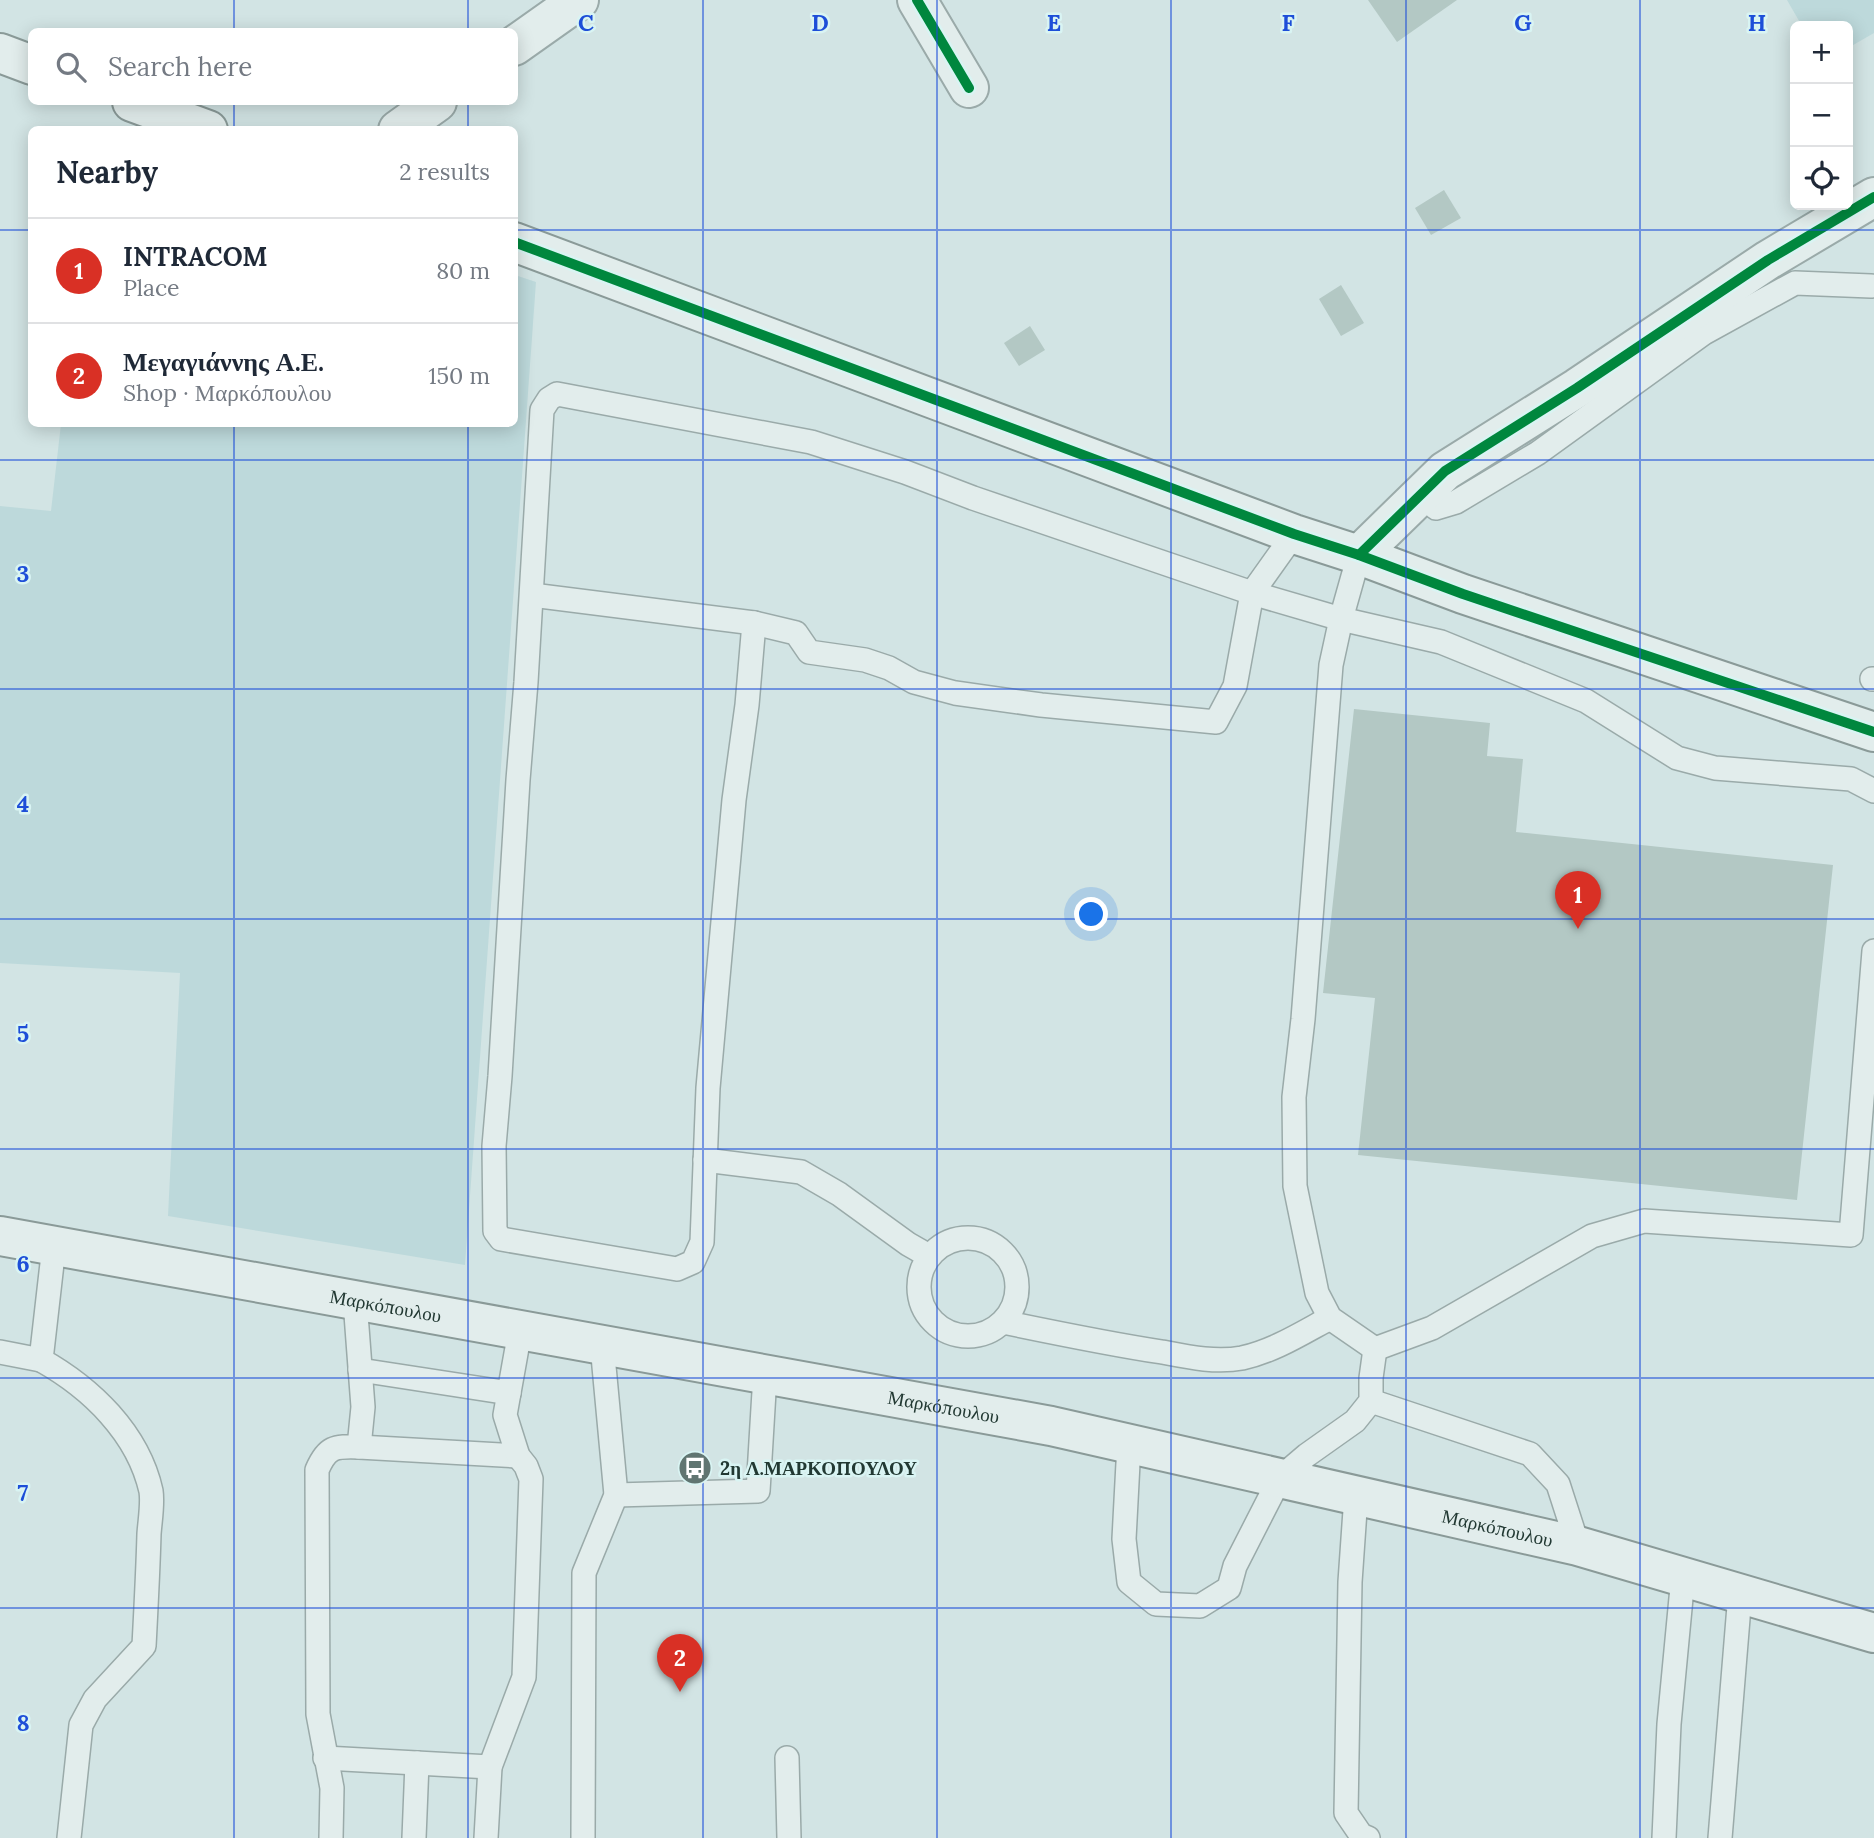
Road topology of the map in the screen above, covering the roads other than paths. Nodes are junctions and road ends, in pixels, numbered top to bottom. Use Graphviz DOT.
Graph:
graph roads {
  1 [pos="579,0"];
  2 [pos="917,0"];
  3 [pos="518,43"];
  4 [pos="0,53"];
  5 [pos="28,64"];
  6 [pos="969,88"];
  7 [pos="140,105"];
  8 [pos="433,105"];
  9 [pos="197,126"];
  10 [pos="404,126"];
  11 [pos="1874,197"];
  12 [pos="518,243"];
  13 [pos="1871,286"];
  14 [pos="1421,494"];
  15 [pos="1294,534"];
  16 [pos="1359,555"];
  17 [pos="1252,593"];
  18 [pos="532,595"];
  19 [pos="1341,619"];
  20 [pos="754,624"];
  21 [pos="1874,732"];
  22 [pos="1874,791"];
  23 [pos="1874,951"];
  24 [pos="705,1160"];
  25 [pos="0,1236"];
  26 [pos="54,1246"];
  27 [pos="929,1256"];
  28 [pos="355,1301"];
  29 [pos="1330,1318"];
  30 [pos="1003,1322"];
  31 [pos="520,1331"];
  32 [pos="603,1345"];
  33 [pos="1375,1349"];
  34 [pos="0,1352"];
  35 [pos="41,1360"];
  36 [pos="360,1370"];
  37 [pos="765,1375"];
  38 [pos="509,1393"];
  39 [pos="1371,1401"];
  40 [pos="1129,1444"];
  41 [pos="359,1447"];
  42 [pos="518,1456"];
  43 [pos="1280,1478"];
  44 [pos="615,1495"];
  45 [pos="1356,1496"];
  46 [pos="1578,1546"];
  47 [pos="1683,1577"];
  48 [pos="1740,1594"];
  49 [pos="1874,1633"];
  50 [pos="325,1758"];
  51 [pos="787,1758"];
  52 [pos="417,1763"];
  53 [pos="490,1767"];
  54 [pos="69,1838"];
  55 [pos="331,1838"];
  56 [pos="414,1838"];
  57 [pos="486,1838"];
  58 [pos="583,1838"];
  59 [pos="789,1838"];
  60 [pos="1368,1838"];
  61 [pos="1664,1838"];
  62 [pos="1720,1838"];
  1 -- 3 [label="street"];
  2 -- 6 [label="street"];
  4 -- 5 [label="street"];
  7 -- 9 [label="street"];
  8 -- 10 [label="street"];
  11 -- 14 [label="street"];
  12 -- 15 [label="street"];
  13 -- 14 [label="lane"];
  14 -- 16 [label="street"];
  15 -- 16 [label="street"];
  15 -- 17 [label="lane"];
  16 -- 19 [label="lane"];
  16 -- 21 [label="street"];
  17 -- 18 [label="lane"];
  17 -- 19 [label="lane"];
  17 -- 20 [label="lane"];
  18 -- 20 [label="lane"];
  18 -- 24 [label="lane"];
  19 -- 22 [label="lane"];
  19 -- 29 [label="lane"];
  20 -- 24 [label="lane"];
  23 -- 33 [label="lane"];
  24 -- 27 [label="lane"];
  25 -- 26 [label="street, Μαρκόπουλου"];
  26 -- 28 [label="street, Μαρκόπουλου"];
  26 -- 35 [label="lane"];
  27 -- 30 [label="lane"];
  27 -- 30 [label="lane"];
  28 -- 31 [label="street, Μαρκόπουλου"];
  28 -- 36 [label="lane"];
  29 -- 30 [label="lane"];
  29 -- 33 [label="lane"];
  31 -- 32 [label="street, Μαρκόπουλου"];
  31 -- 38 [label="lane"];
  32 -- 37 [label="street, Μαρκόπουλου"];
  32 -- 44 [label="lane"];
  33 -- 39 [label="lane"];
  34 -- 35 [label="lane"];
  35 -- 54 [label="lane"];
  36 -- 38 [label="lane"];
  36 -- 41 [label="lane"];
  37 -- 40 [label="street, Μαρκόπουλου"];
  37 -- 44 [label="lane"];
  38 -- 42 [label="lane"];
  39 -- 43 [label="lane"];
  39 -- 46 [label="lane"];
  40 -- 43 [label="street, Μαρκόπουλου"];
  40 -- 43 [label="lane"];
  41 -- 42 [label="lane"];
  41 -- 50 [label="lane"];
  42 -- 53 [label="lane"];
  43 -- 45 [label="street, Μαρκόπουλου"];
  44 -- 58 [label="lane"];
  45 -- 46 [label="street, Μαρκόπουλου"];
  45 -- 60 [label="lane"];
  46 -- 47 [label="street, Μαρκόπουλου"];
  47 -- 48 [label="street, Μαρκόπουλου"];
  47 -- 61 [label="lane"];
  48 -- 49 [label="street, Μαρκόπουλου"];
  48 -- 62 [label="lane"];
  50 -- 52 [label="lane"];
  50 -- 55 [label="lane"];
  51 -- 59 [label="lane"];
  52 -- 53 [label="lane"];
  52 -- 56 [label="lane"];
  53 -- 57 [label="lane"];
}
